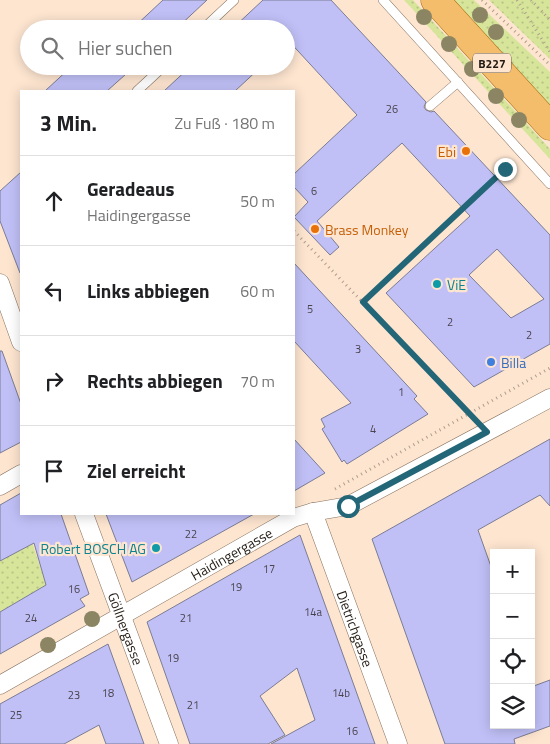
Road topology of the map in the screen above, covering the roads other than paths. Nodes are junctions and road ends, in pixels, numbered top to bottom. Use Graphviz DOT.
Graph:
graph roads {
  1 [pos="234,0"];
  2 [pos="383,0"];
  3 [pos="435,0"];
  4 [pos="213,20"];
  5 [pos="154,75"];
  6 [pos="458,82"];
  7 [pos="138,90"];
  8 [pos="430,106"];
  9 [pos="550,126"];
  10 [pos="550,184"];
  11 [pos="0,283"];
  12 [pos="20,339"];
  13 [pos="550,398"];
  14 [pos="20,475"];
  15 [pos="0,486"];
  16 [pos="313,512"];
  17 [pos="84,515"];
  18 [pos="122,616"];
  19 [pos="0,685"];
  20 [pos="169,744"];
  21 [pos="398,744"];
  1 -- 4 [label="lane"];
  2 -- 6 [label="lane"];
  3 -- 9 [label="main road, B227"];
  5 -- 7 [label="lane"];
  6 -- 8 [label="lane"];
  6 -- 10 [label="lane"];
  11 -- 12 [label="street"];
  13 -- 16 [label="street, Haidingergasse"];
  14 -- 15 [label="street"];
  16 -- 18 [label="street, Haidingergasse"];
  16 -- 21 [label="street, Dietrichgasse"];
  17 -- 18 [label="street, Göllnergasse"];
  18 -- 19 [label="street, Haidingergasse"];
  18 -- 20 [label="street, Göllnergasse"];
}
